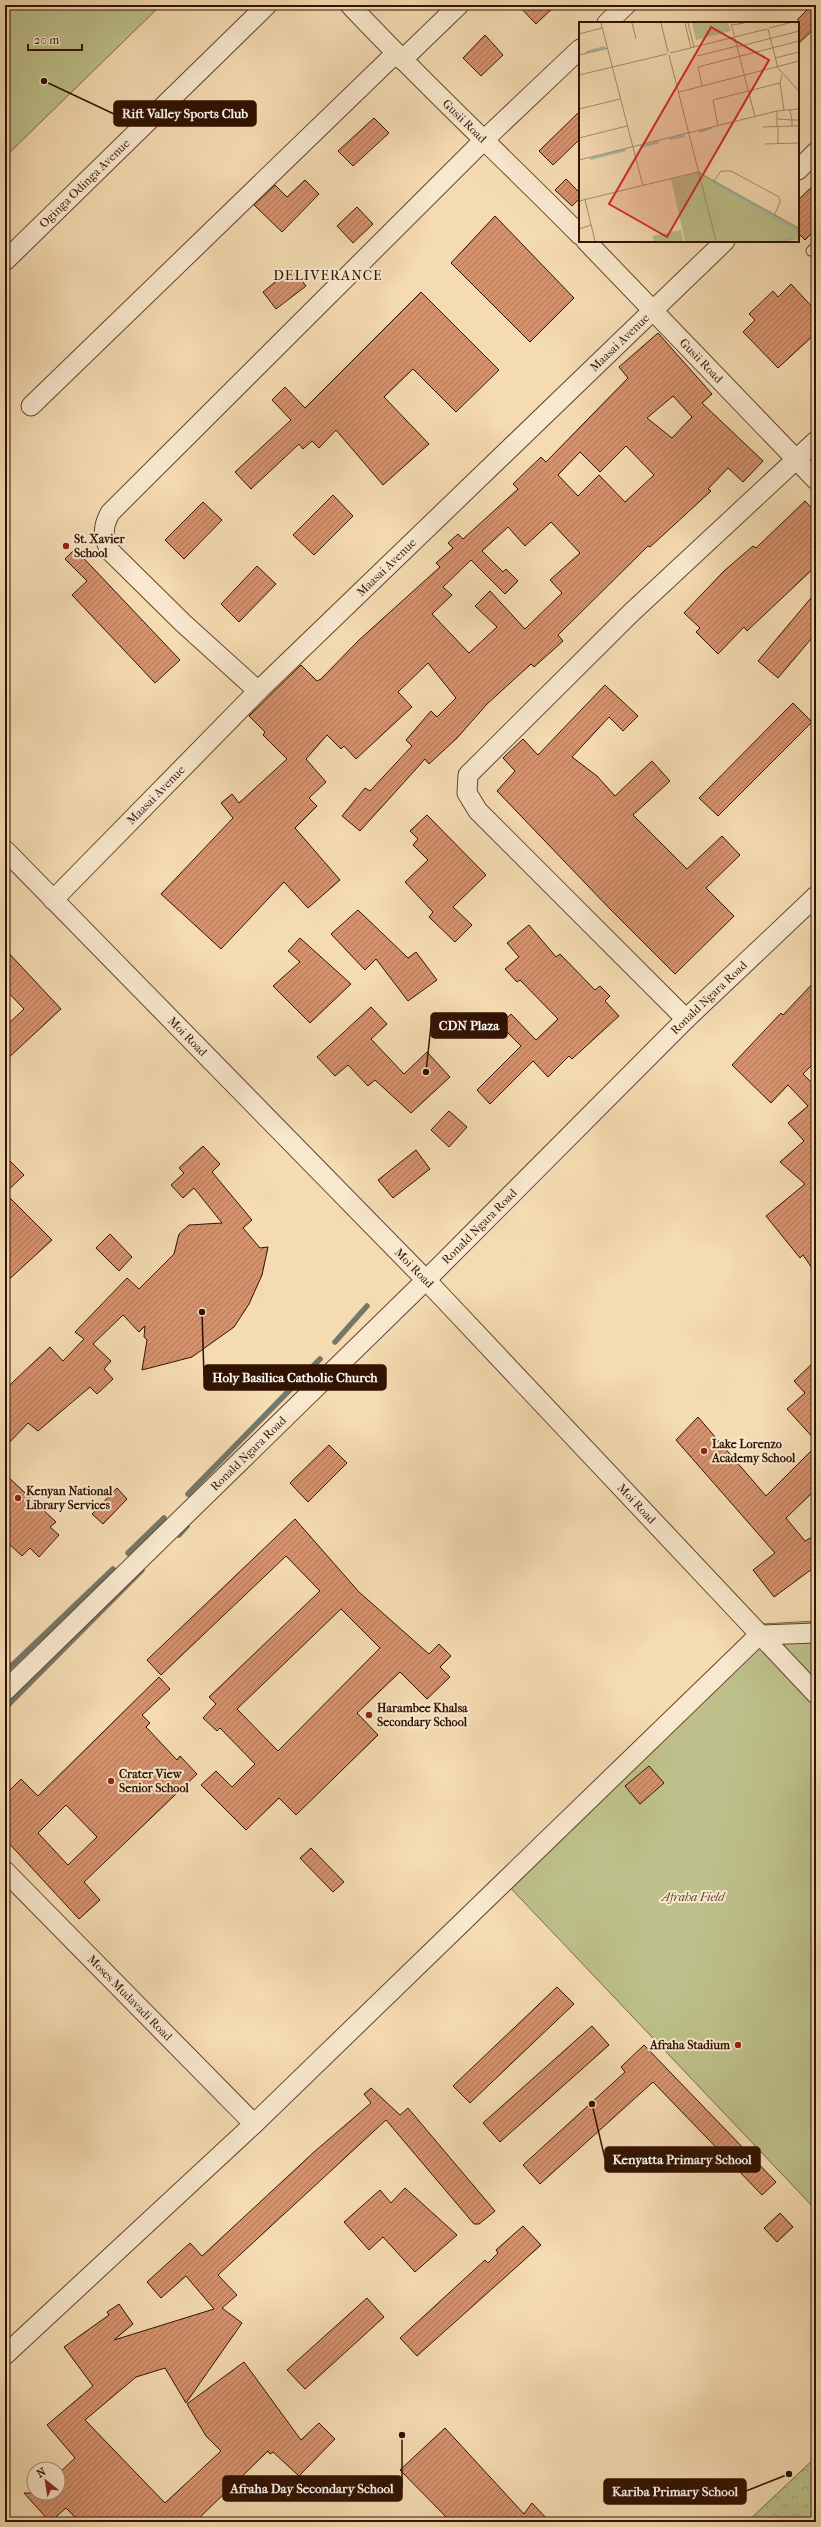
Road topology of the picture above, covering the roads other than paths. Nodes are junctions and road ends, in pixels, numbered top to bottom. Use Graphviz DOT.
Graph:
graph roads {
  1 [pos="267,5"];
  2 [pos="350,5"];
  3 [pos="458,5"];
  4 [pos="626,5"];
  5 [pos="608,22"];
  6 [pos="579,50"];
  7 [pos="399,57"];
  8 [pos="485,139"];
  9 [pos="816,152"];
  10 [pos="799,169"];
  11 [pos="579,234"];
  12 [pos="587,242"];
  13 [pos="724,242"];
  14 [pos="5,261"];
  15 [pos="654,310"];
  16 [pos="31,406"];
  17 [pos="816,441"];
  18 [pos="796,459"];
  19 [pos="816,480"];
  20 [pos="258,691"];
  21 [pos="5,850"];
  22 [pos="816,896"];
  23 [pos="53,900"];
  24 [pos="686,1019"];
  25 [pos="426,1280"];
  26 [pos="816,1633"];
  27 [pos="759,1635"];
  28 [pos="5,1691"];
  29 [pos="816,1694"];
  30 [pos="5,1871"];
  31 [pos="254,2124"];
  32 [pos="5,2355"];
  1 -- 14 [label="street, Oginga Odinga Avenue"];
  2 -- 7 [label="street, Gusii Road"];
  3 -- 7 [label="street"];
  4 -- 5 [label="street"];
  6 -- 8 [label="street"];
  7 -- 8 [label="street, Gusii Road"];
  7 -- 16 [label="street"];
  8 -- 11 [label="street, Gusii Road"];
  8 -- 20 [label="street"];
  9 -- 10 [label="street"];
  12 -- 15 [label="street, Gusii Road"];
  13 -- 15 [label="street, Maasai Avenue"];
  15 -- 18 [label="street, Gusii Road"];
  15 -- 20 [label="street, Maasai Avenue"];
  17 -- 18 [label="street"];
  18 -- 19 [label="street, Gusii Road"];
  18 -- 24 [label="street"];
  20 -- 23 [label="street, Maasai Avenue"];
  21 -- 23 [label="street, Moi Road"];
  22 -- 24 [label="street, Ronald Ngara Road"];
  23 -- 25 [label="street, Moi Road"];
  24 -- 25 [label="street, Ronald Ngara Road"];
  25 -- 27 [label="street, Moi Road"];
  25 -- 28 [label="street, Ronald Ngara Road"];
  26 -- 27 [label="street"];
  27 -- 29 [label="street, Moi Road"];
  27 -- 31 [label="street"];
  30 -- 31 [label="street, Moses Mudavadi Road"];
  31 -- 32 [label="street"];
}
